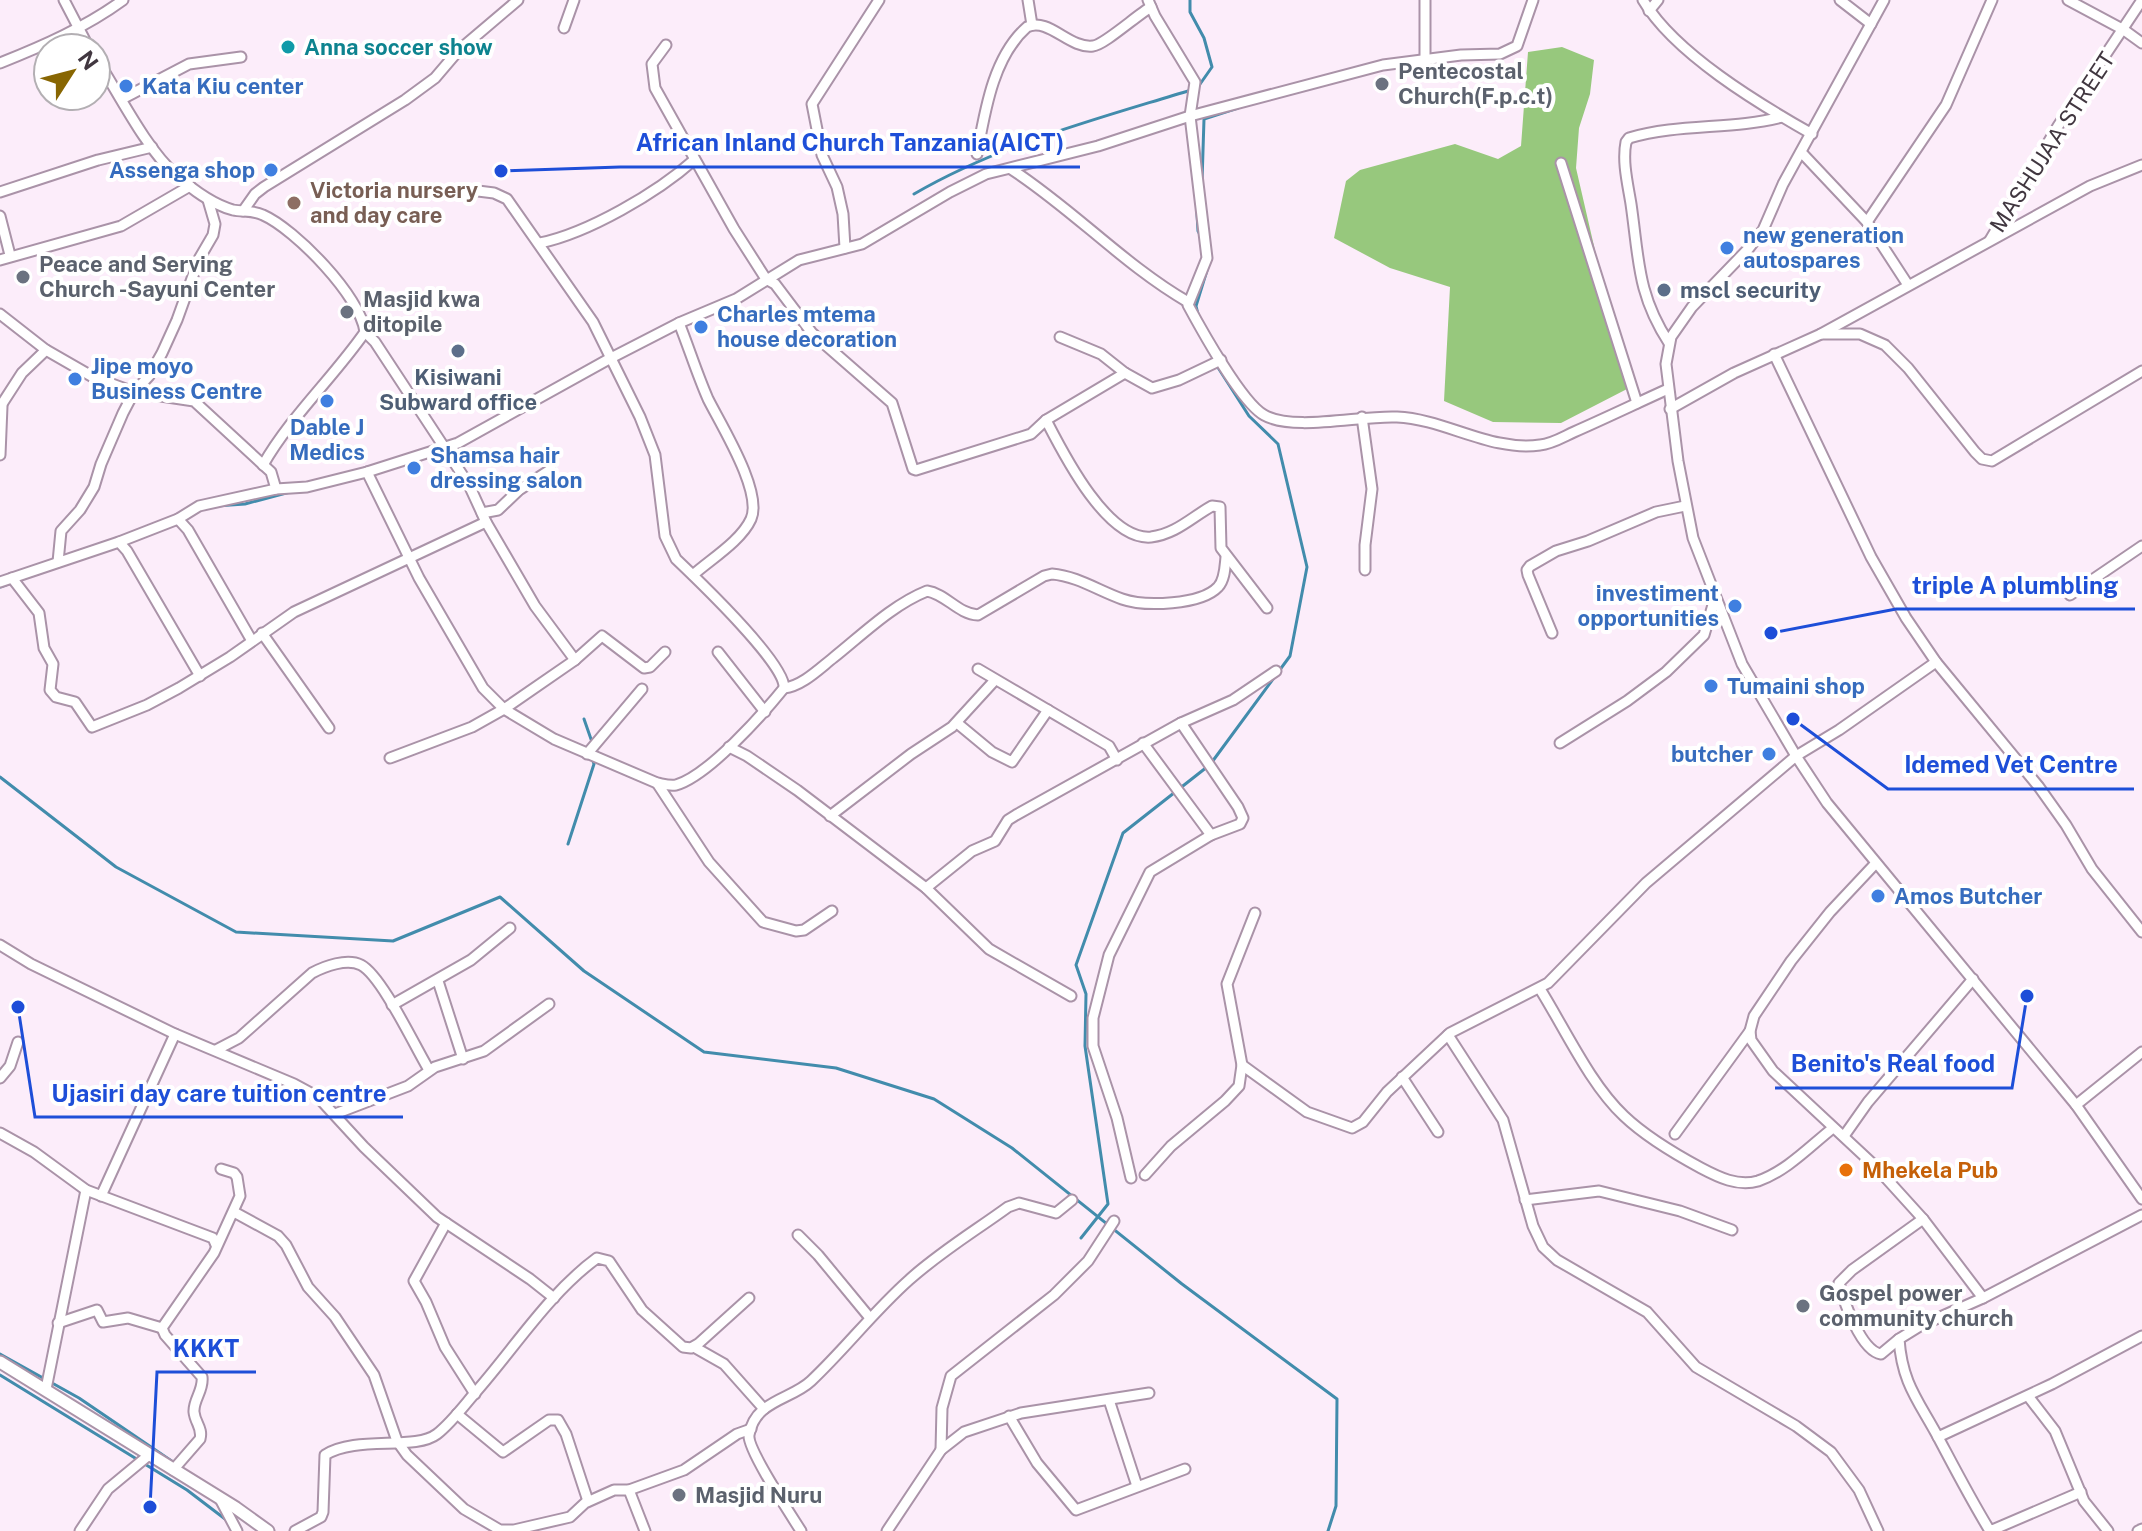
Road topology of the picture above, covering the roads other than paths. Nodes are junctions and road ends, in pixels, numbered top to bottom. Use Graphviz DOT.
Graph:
graph roads {
  1 [pos="64,0"];
  2 [pos="123,0"];
  3 [pos="518,0"];
  4 [pos="574,0"];
  5 [pos="879,0"];
  6 [pos="1028,0"];
  7 [pos="1425,0"];
  8 [pos="1533,0"];
  9 [pos="1643,0"];
  10 [pos="1658,0"];
  11 [pos="1840,0"];
  12 [pos="1884,0"];
  13 [pos="1992,0"];
  14 [pos="2068,0"];
  15 [pos="2142,0"];
  16 [pos="1150,4"];
  17 [pos="1649,11"];
  18 [pos="1871,24"];
  19 [pos="1032,25"];
  20 [pos="77,28"];
  21 [pos="564,28"];
  22 [pos="2124,30"];
  23 [pos="79,32"];
  24 [pos="2142,43"];
  25 [pos="666,45"];
  26 [pos="241,57"];
  27 [pos="1425,60"];
  28 [pos="0,63"];
  29 [pos="112,83"];
  30 [pos="122,99"];
  31 [pos="1190,116"];
  32 [pos="1782,117"];
  33 [pos="1812,134"];
  34 [pos="152,147"];
  35 [pos="1801,152"];
  36 [pos="977,154"];
  37 [pos="694,160"];
  38 [pos="1561,163"];
  39 [pos="2142,165"];
  40 [pos="1011,169"];
  41 [pos="190,186"];
  42 [pos="478,191"];
  43 [pos="0,192"];
  44 [pos="208,200"];
  45 [pos="243,211"];
  46 [pos="0,216"];
  47 [pos="1867,222"];
  48 [pos="540,243"];
  49 [pos="1988,243"];
  50 [pos="845,248"];
  51 [pos="10,255"];
  52 [pos="0,260"];
  53 [pos="766,279"];
  54 [pos="1908,285"];
  55 [pos="1188,302"];
  56 [pos="0,314"];
  57 [pos="679,323"];
  58 [pos="365,332"];
  59 [pos="1821,334"];
  60 [pos="1060,337"];
  61 [pos="1669,343"];
  62 [pos="46,350"];
  63 [pos="1774,354"];
  64 [pos="609,359"];
  65 [pos="1221,360"];
  66 [pos="2142,371"];
  67 [pos="1125,373"];
  68 [pos="1668,389"];
  69 [pos="134,392"];
  70 [pos="1637,403"];
  71 [pos="1,406"];
  72 [pos="1670,409"];
  73 [pos="1362,417"];
  74 [pos="1046,420"];
  75 [pos="443,446"];
  76 [pos="0,455"];
  77 [pos="263,465"];
  78 [pos="550,470"];
  79 [pos="367,472"];
  80 [pos="276,489"];
  81 [pos="1685,506"];
  82 [pos="484,517"];
  83 [pos="178,519"];
  84 [pos="119,542"];
  85 [pos="2142,546"];
  86 [pos="1226,557"];
  87 [pos="410,558"];
  88 [pos="58,562"];
  89 [pos="1365,570"];
  90 [pos="693,575"];
  91 [pos="12,578"];
  92 [pos="0,582"];
  93 [pos="2070,595"];
  94 [pos="1715,598"];
  95 [pos="1267,608"];
  96 [pos="262,633"];
  97 [pos="1552,633"];
  98 [pos="252,641"];
  99 [pos="665,652"];
  100 [pos="718,652"];
  101 [pos="575,660"];
  102 [pos="1936,662"];
  103 [pos="978,669"];
  104 [pos="1276,671"];
  105 [pos="200,676"];
  106 [pos="995,680"];
  107 [pos="784,688"];
  108 [pos="642,689"];
  109 [pos="504,709"];
  110 [pos="1048,710"];
  111 [pos="765,712"];
  112 [pos="957,723"];
  113 [pos="1181,723"];
  114 [pos="329,728"];
  115 [pos="1143,743"];
  116 [pos="1560,743"];
  117 [pos="729,747"];
  118 [pos="587,754"];
  119 [pos="1796,756"];
  120 [pos="390,758"];
  121 [pos="1117,760"];
  122 [pos="657,783"];
  123 [pos="830,816"];
  124 [pos="1211,835"];
  125 [pos="1876,863"];
  126 [pos="926,888"];
  127 [pos="832,911"];
  128 [pos="1255,913"];
  129 [pos="510,928"];
  130 [pos="2142,932"];
  131 [pos="0,945"];
  132 [pos="1973,979"];
  133 [pos="438,981"];
  134 [pos="1540,989"];
  135 [pos="1071,996"];
  136 [pos="549,1004"];
  137 [pos="392,1005"];
  138 [pos="1750,1031"];
  139 [pos="175,1034"];
  140 [pos="1448,1035"];
  141 [pos="18,1042"];
  142 [pos="215,1050"];
  143 [pos="2142,1052"];
  144 [pos="463,1059"];
  145 [pos="1242,1065"];
  146 [pos="429,1070"];
  147 [pos="1402,1077"];
  148 [pos="0,1078"];
  149 [pos="2076,1105"];
  150 [pos="335,1114"];
  151 [pos="1833,1128"];
  152 [pos="1438,1132"];
  153 [pos="0,1133"];
  154 [pos="1675,1134"];
  155 [pos="1844,1136"];
  156 [pos="221,1169"];
  157 [pos="1145,1175"];
  158 [pos="1131,1178"];
  159 [pos="86,1190"];
  160 [pos="101,1196"];
  161 [pos="2142,1199"];
  162 [pos="1072,1200"];
  163 [pos="1525,1200"];
  164 [pos="234,1212"];
  165 [pos="2142,1215"];
  166 [pos="1923,1219"];
  167 [pos="1114,1221"];
  168 [pos="446,1223"];
  169 [pos="1732,1230"];
  170 [pos="798,1235"];
  171 [pos="216,1245"];
  172 [pos="554,1298"];
  173 [pos="749,1298"];
  174 [pos="1983,1298"];
  175 [pos="870,1318"];
  176 [pos="58,1323"];
  177 [pos="162,1328"];
  178 [pos="2142,1336"];
  179 [pos="1899,1339"];
  180 [pos="694,1347"];
  181 [pos="0,1362"];
  182 [pos="46,1389"];
  183 [pos="1149,1393"];
  184 [pos="475,1394"];
  185 [pos="2028,1396"];
  186 [pos="1109,1400"];
  187 [pos="764,1409"];
  188 [pos="457,1414"];
  189 [pos="1009,1416"];
  190 [pos="751,1429"];
  191 [pos="1938,1437"];
  192 [pos="397,1441"];
  193 [pos="941,1450"];
  194 [pos="149,1455"];
  195 [pos="1185,1469"];
  196 [pos="173,1470"];
  197 [pos="1137,1486"];
  198 [pos="629,1490"];
  199 [pos="2081,1492"];
  200 [pos="220,1499"];
  201 [pos="588,1501"];
  202 [pos="80,1531"];
  203 [pos="237,1531"];
  204 [pos="268,1531"];
  205 [pos="295,1531"];
  206 [pos="645,1531"];
  207 [pos="801,1531"];
  208 [pos="887,1531"];
  209 [pos="1878,1531"];
  210 [pos="2108,1531"];
  1 -- 20 [label="street"];
  2 -- 20 [label="street"];
  3 -- 45 [label="street"];
  4 -- 21 [label="street"];
  5 -- 50 [label="street"];
  6 -- 19 [label="street"];
  7 -- 27 [label="street"];
  8 -- 27 [label="street"];
  9 -- 17 [label="street"];
  10 -- 17 [label="street"];
  11 -- 18 [label="street"];
  12 -- 18 [label="street"];
  13 -- 47 [label="street"];
  14 -- 22 [label="street"];
  15 -- 22 [label="street, MASHUJAA STREET"];
  16 -- 19 [label="street"];
  16 -- 31 [label="street"];
  17 -- 32 [label="street"];
  18 -- 33 [label="street"];
  19 -- 36 [label="street"];
  20 -- 23 [label="street"];
  20 -- 28 [label="street"];
  22 -- 24 [label="street"];
  22 -- 49 [label="street, MASHUJAA STREET"];
  25 -- 37 [label="street"];
  26 -- 30 [label="street"];
  27 -- 31 [label="street"];
  29 -- 30 [label="street"];
  30 -- 34 [label="street"];
  31 -- 40 [label="street"];
  31 -- 55 [label="street"];
  32 -- 33 [label="street"];
  32 -- 61 [label="street"];
  33 -- 35 [label="street"];
  34 -- 41 [label="street"];
  34 -- 43 [label="street"];
  35 -- 47 [label="street"];
  35 -- 61 [label="street"];
  37 -- 48 [label="street"];
  37 -- 53 [label="street"];
  38 -- 70 [label="street"];
  39 -- 49 [label="street"];
  40 -- 50 [label="street"];
  40 -- 55 [label="street"];
  41 -- 44 [label="street"];
  41 -- 51 [label="street"];
  42 -- 48 [label="street"];
  44 -- 45 [label="street"];
  44 -- 69 [label="street"];
  45 -- 58 [label="street"];
  46 -- 51 [label="street"];
  47 -- 54 [label="street"];
  48 -- 64 [label="street"];
  49 -- 54 [label="street"];
  50 -- 53 [label="street"];
  51 -- 52 [label="street"];
  53 -- 57 [label="street"];
  53 -- 74 [label="street"];
  54 -- 59 [label="street"];
  55 -- 65 [label="street"];
  56 -- 62 [label="street"];
  57 -- 64 [label="street"];
  57 -- 90 [label="street"];
  58 -- 75 [label="street"];
  58 -- 77 [label="street"];
  59 -- 63 [label="street"];
  59 -- 66 [label="street"];
  60 -- 67 [label="street"];
  61 -- 68 [label="street"];
  62 -- 69 [label="street"];
  62 -- 71 [label="street"];
  63 -- 72 [label="street"];
  63 -- 102 [label="street"];
  64 -- 75 [label="street"];
  64 -- 90 [label="street"];
  65 -- 67 [label="street"];
  65 -- 73 [label="street"];
  67 -- 74 [label="street"];
  68 -- 70 [label="street"];
  68 -- 72 [label="street"];
  69 -- 77 [label="street"];
  69 -- 88 [label="street"];
  70 -- 73 [label="street"];
  71 -- 76 [label="street"];
  72 -- 81 [label="street"];
  73 -- 89 [label="street"];
  74 -- 86 [label="street"];
  75 -- 79 [label="street"];
  75 -- 82 [label="street"];
  77 -- 80 [label="street"];
  78 -- 82 [label="street"];
  79 -- 80 [label="street"];
  79 -- 87 [label="street"];
  80 -- 83 [label="street"];
  81 -- 94 [label="street"];
  81 -- 97 [label="street"];
  82 -- 87 [label="street"];
  82 -- 101 [label="street"];
  83 -- 84 [label="street"];
  83 -- 98 [label="street"];
  84 -- 88 [label="street"];
  84 -- 105 [label="street"];
  85 -- 93 [label="street"];
  86 -- 95 [label="street"];
  86 -- 107 [label="street"];
  87 -- 96 [label="street"];
  87 -- 109 [label="street"];
  88 -- 91 [label="street"];
  90 -- 107 [label="street"];
  91 -- 92 [label="street"];
  91 -- 105 [label="street"];
  94 -- 116 [label="street"];
  94 -- 119 [label="street"];
  96 -- 98 [label="street"];
  96 -- 114 [label="street"];
  98 -- 105 [label="street"];
  99 -- 101 [label="street"];
  100 -- 111 [label="street"];
  101 -- 109 [label="street"];
  102 -- 119 [label="street"];
  102 -- 130 [label="street"];
  103 -- 106 [label="street"];
  104 -- 113 [label="street"];
  106 -- 110 [label="street"];
  106 -- 112 [label="street"];
  107 -- 111 [label="street"];
  108 -- 118 [label="street"];
  109 -- 118 [label="street"];
  109 -- 120 [label="street"];
  110 -- 112 [label="street"];
  110 -- 121 [label="street"];
  111 -- 117 [label="street"];
  112 -- 123 [label="street"];
  113 -- 115 [label="street"];
  113 -- 124 [label="street"];
  115 -- 121 [label="street"];
  115 -- 124 [label="street"];
  117 -- 122 [label="street"];
  117 -- 123 [label="street"];
  118 -- 122 [label="street"];
  119 -- 125 [label="street"];
  119 -- 134 [label="street"];
  121 -- 126 [label="street"];
  122 -- 127 [label="street"];
  123 -- 126 [label="street"];
  124 -- 158 [label="street"];
  125 -- 132 [label="street"];
  125 -- 138 [label="street"];
  126 -- 135 [label="street"];
  128 -- 145 [label="street"];
  129 -- 133 [label="street"];
  131 -- 139 [label="street"];
  132 -- 149 [label="street"];
  132 -- 155 [label="street"];
  133 -- 137 [label="street"];
  133 -- 144 [label="street"];
  134 -- 140 [label="street"];
  134 -- 151 [label="street"];
  136 -- 144 [label="street"];
  137 -- 142 [label="street"];
  137 -- 146 [label="street"];
  138 -- 151 [label="street"];
  138 -- 154 [label="street"];
  139 -- 142 [label="street"];
  139 -- 160 [label="street"];
  140 -- 147 [label="street"];
  140 -- 163 [label="street"];
  141 -- 148 [label="street"];
  142 -- 150 [label="street"];
  143 -- 149 [label="street"];
  144 -- 146 [label="street"];
  145 -- 147 [label="street"];
  145 -- 157 [label="street"];
  146 -- 150 [label="street"];
  147 -- 152 [label="street"];
  149 -- 161 [label="street"];
  150 -- 168 [label="street"];
  151 -- 155 [label="street"];
  153 -- 159 [label="street"];
  155 -- 166 [label="street"];
  156 -- 164 [label="street"];
  159 -- 160 [label="street"];
  159 -- 176 [label="street"];
  160 -- 171 [label="street"];
  162 -- 175 [label="street"];
  163 -- 169 [label="street"];
  163 -- 209 [label="street"];
  164 -- 171 [label="street"];
  164 -- 192 [label="street"];
  165 -- 174 [label="street"];
  166 -- 174 [label="street"];
  166 -- 179 [label="street"];
  167 -- 193 [label="street"];
  168 -- 172 [label="street"];
  168 -- 184 [label="street"];
  170 -- 175 [label="street"];
  171 -- 177 [label="street"];
  172 -- 180 [label="street"];
  172 -- 184 [label="street"];
  173 -- 180 [label="street"];
  174 -- 179 [label="street"];
  175 -- 187 [label="street"];
  176 -- 177 [label="street"];
  176 -- 182 [label="street"];
  177 -- 196 [label="street"];
  178 -- 185 [label="street"];
  179 -- 191 [label="street"];
  180 -- 187 [label="street"];
  181 -- 182 [label="street"];
  182 -- 194 [label="street"];
  183 -- 186 [label="street"];
  184 -- 188 [label="street"];
  185 -- 191 [label="street"];
  185 -- 199 [label="street"];
  186 -- 189 [label="street"];
  186 -- 197 [label="street"];
  187 -- 190 [label="street"];
  188 -- 192 [label="street"];
  188 -- 201 [label="street"];
  189 -- 193 [label="street"];
  189 -- 197 [label="street"];
  190 -- 198 [label="street"];
  190 -- 207 [label="street"];
  191 -- 199 [label="street"];
  192 -- 201 [label="street"];
  192 -- 205 [label="street"];
  193 -- 208 [label="street"];
  194 -- 196 [label="street"];
  194 -- 202 [label="street"];
  195 -- 197 [label="street"];
  196 -- 200 [label="street"];
  198 -- 201 [label="street"];
  198 -- 206 [label="street"];
  199 -- 210 [label="street"];
  200 -- 203 [label="street"];
  200 -- 204 [label="street"];
}
